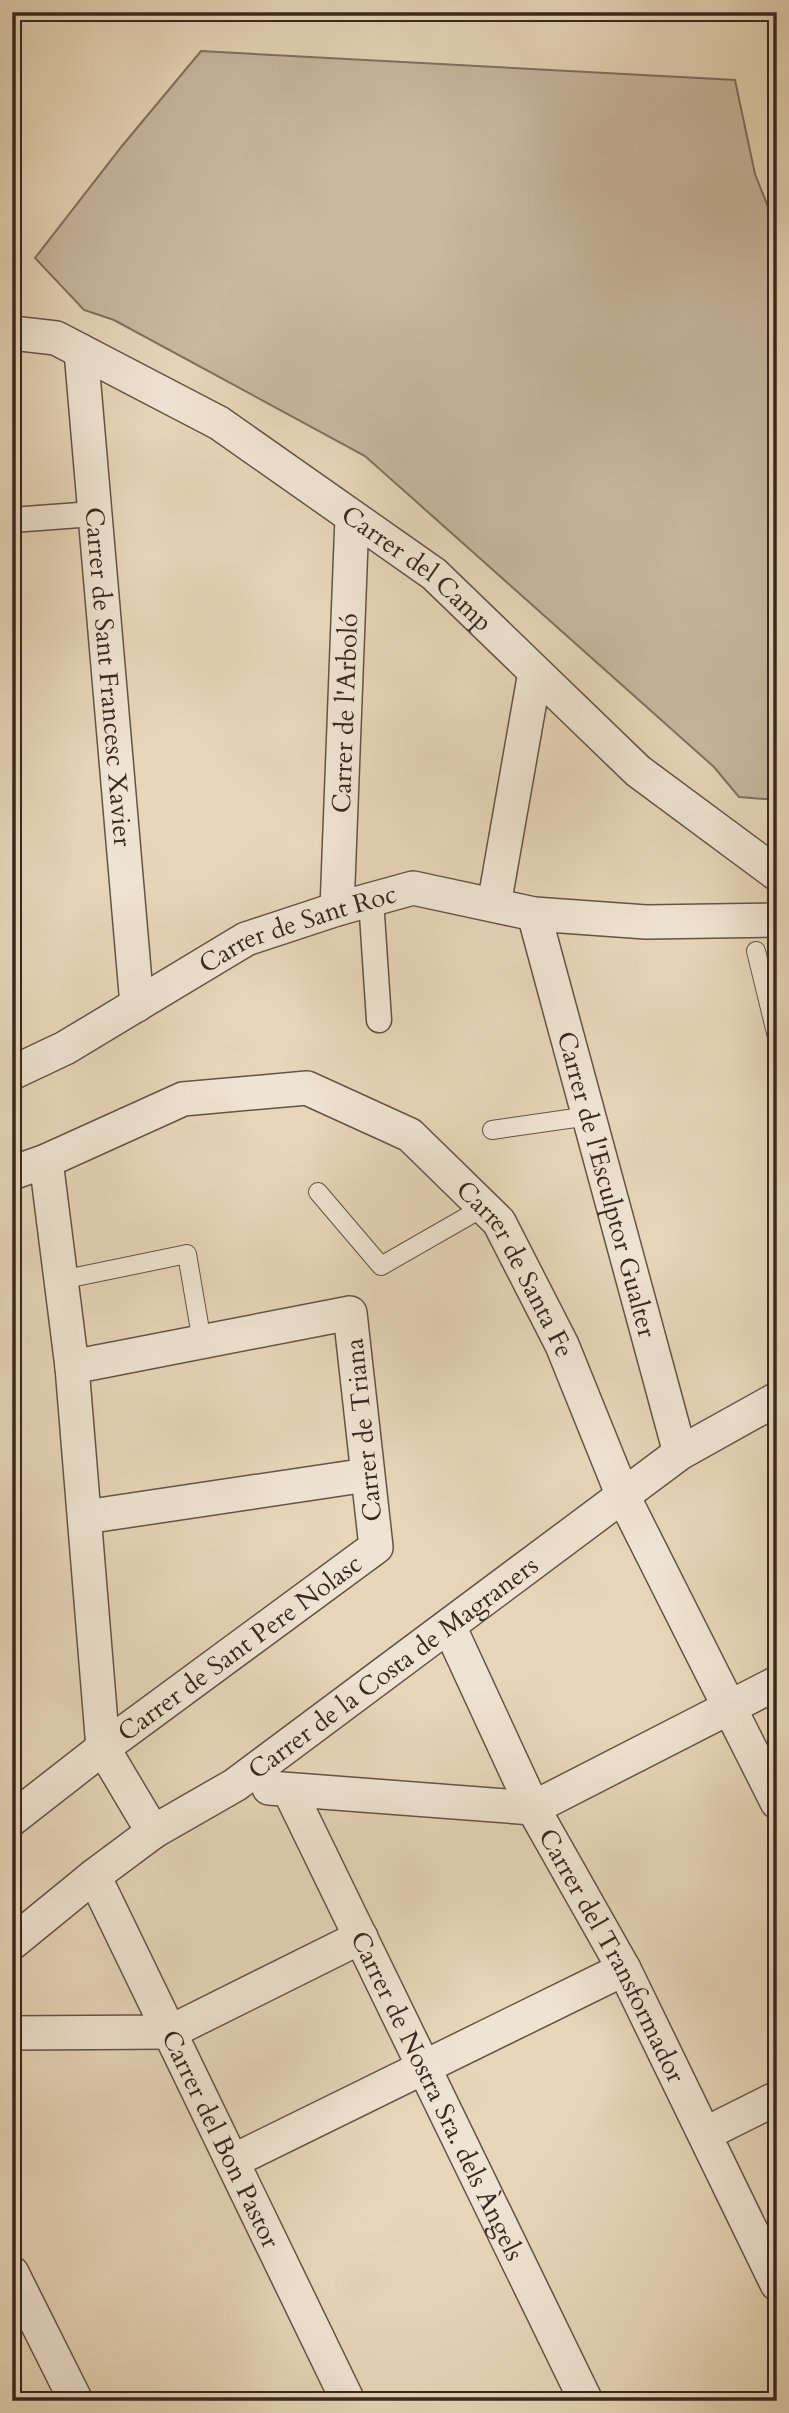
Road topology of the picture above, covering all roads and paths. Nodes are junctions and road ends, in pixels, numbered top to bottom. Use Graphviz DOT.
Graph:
graph roads {
  1 [pos="12,333"];
  2 [pos="80,351"];
  3 [pos="93,514"];
  4 [pos="352,517"];
  5 [pos="12,520"];
  6 [pos="535,671"];
  7 [pos="777,874"];
  8 [pos="371,900"];
  9 [pos="494,905"];
  10 [pos="337,909"];
  11 [pos="534,914"];
  12 [pos="777,920"];
  13 [pos="756,951"];
  14 [pos="137,1005"];
  15 [pos="379,1020"];
  16 [pos="777,1037"];
  17 [pos="12,1073"];
  18 [pos="589,1116"];
  19 [pos="492,1130"];
  20 [pos="46,1161"];
  21 [pos="12,1173"];
  22 [pos="318,1192"];
  23 [pos="484,1207"];
  24 [pos="61,1280"];
  25 [pos="202,1342"];
  26 [pos="72,1367"];
  27 [pos="777,1399"];
  28 [pos="680,1453"];
  29 [pos="367,1475"];
  30 [pos="623,1496"];
  31 [pos="85,1517"];
  32 [pos="376,1547"];
  33 [pos="449,1626"];
  34 [pos="777,1683"];
  35 [pos="731,1708"];
  36 [pos="103,1748"];
  37 [pos="235,1785"];
  38 [pos="289,1790"];
  39 [pos="777,1802"];
  40 [pos="533,1808"];
  41 [pos="12,1819"];
  42 [pos="153,1832"];
  43 [pos="94,1876"];
  44 [pos="361,1937"];
  45 [pos="12,1943"];
  46 [pos="624,1969"];
  47 [pos="12,2032"];
  48 [pos="170,2032"];
  49 [pos="425,2068"];
  50 [pos="777,2098"];
  51 [pos="705,2134"];
  52 [pos="233,2161"];
  53 [pos="12,2273"];
  54 [pos="777,2284"];
  55 [pos="76,2401"];
  56 [pos="348,2401"];
  57 [pos="586,2401"];
  1 -- 2 [label="street, Carrer del Camp"];
  2 -- 3 [label="street, Carrer de Sant Francesc Xavier"];
  2 -- 4 [label="street, Carrer del Camp"];
  3 -- 5 [label="street"];
  3 -- 14 [label="street, Carrer de Sant Francesc Xavier"];
  4 -- 6 [label="street, Carrer del Camp"];
  4 -- 10 [label="street, Carrer de l'Arboló"];
  6 -- 7 [label="street, Carrer del Camp"];
  6 -- 9 [label="street"];
  8 -- 9 [label="street, Carrer de Sant Roc"];
  8 -- 10 [label="street, Carrer de Sant Roc"];
  8 -- 15 [label="street"];
  9 -- 11 [label="street, Carrer de Sant Roc"];
  10 -- 14 [label="street, Carrer de Sant Roc"];
  11 -- 12 [label="street, Carrer de Sant Roc"];
  11 -- 18 [label="street, Carrer de l'Esculptor Gualter"];
  13 -- 16 [label="lane"];
  14 -- 17 [label="street, Carrer de Sant Roc"];
  18 -- 19 [label="lane"];
  18 -- 28 [label="street, Carrer de l'Esculptor Gualter"];
  20 -- 21 [label="street, Carrer de Santa Fe"];
  20 -- 23 [label="street, Carrer de Santa Fe"];
  20 -- 24 [label="street"];
  22 -- 23 [label="lane"];
  23 -- 30 [label="street, Carrer de Santa Fe"];
  24 -- 25 [label="lane"];
  24 -- 26 [label="street"];
  25 -- 26 [label="street"];
  25 -- 29 [label="street, Carrer de Triana"];
  26 -- 31 [label="street"];
  27 -- 28 [label="street, Carrer de la Costa de Magraners"];
  28 -- 30 [label="street, Carrer de la Costa de Magraners"];
  29 -- 31 [label="street"];
  29 -- 32 [label="street, Carrer de Triana"];
  30 -- 33 [label="street, Carrer de la Costa de Magraners"];
  30 -- 35 [label="street, Carrer de Santa Fe"];
  31 -- 36 [label="street"];
  32 -- 36 [label="street, Carrer de Sant Pere Nolasc"];
  33 -- 37 [label="street, Carrer de la Costa de Magraners"];
  33 -- 40 [label="street, Carrer del Transformador"];
  34 -- 35 [label="street"];
  35 -- 39 [label="street, Carrer de Santa Fe"];
  35 -- 40 [label="street"];
  36 -- 41 [label="street, Carrer de Sant Pere Nolasc"];
  36 -- 42 [label="street, Carrer de Sant Pere Nolasc"];
  37 -- 38 [label="street"];
  37 -- 42 [label="street, Carrer de la Costa de Magraners"];
  38 -- 40 [label="street"];
  38 -- 44 [label="street, Carrer de Nostra Sra. dels Àngels"];
  40 -- 46 [label="street, Carrer del Transformador"];
  42 -- 43 [label="street, Carrer de la Costa de Magraners"];
  43 -- 45 [label="street, Carrer de la Costa de Magraners"];
  43 -- 48 [label="street, Carrer del Bon Pastor"];
  44 -- 48 [label="street"];
  44 -- 49 [label="street, Carrer de Nostra Sra. dels Àngels"];
  46 -- 49 [label="street"];
  46 -- 51 [label="street, Carrer del Transformador"];
  47 -- 48 [label="street"];
  48 -- 52 [label="street, Carrer del Bon Pastor"];
  49 -- 52 [label="street"];
  49 -- 57 [label="street, Carrer de Nostra Sra. dels Àngels"];
  50 -- 51 [label="street"];
  51 -- 54 [label="street, Carrer del Transformador"];
  52 -- 56 [label="street, Carrer del Bon Pastor"];
  53 -- 55 [label="street"];
}
